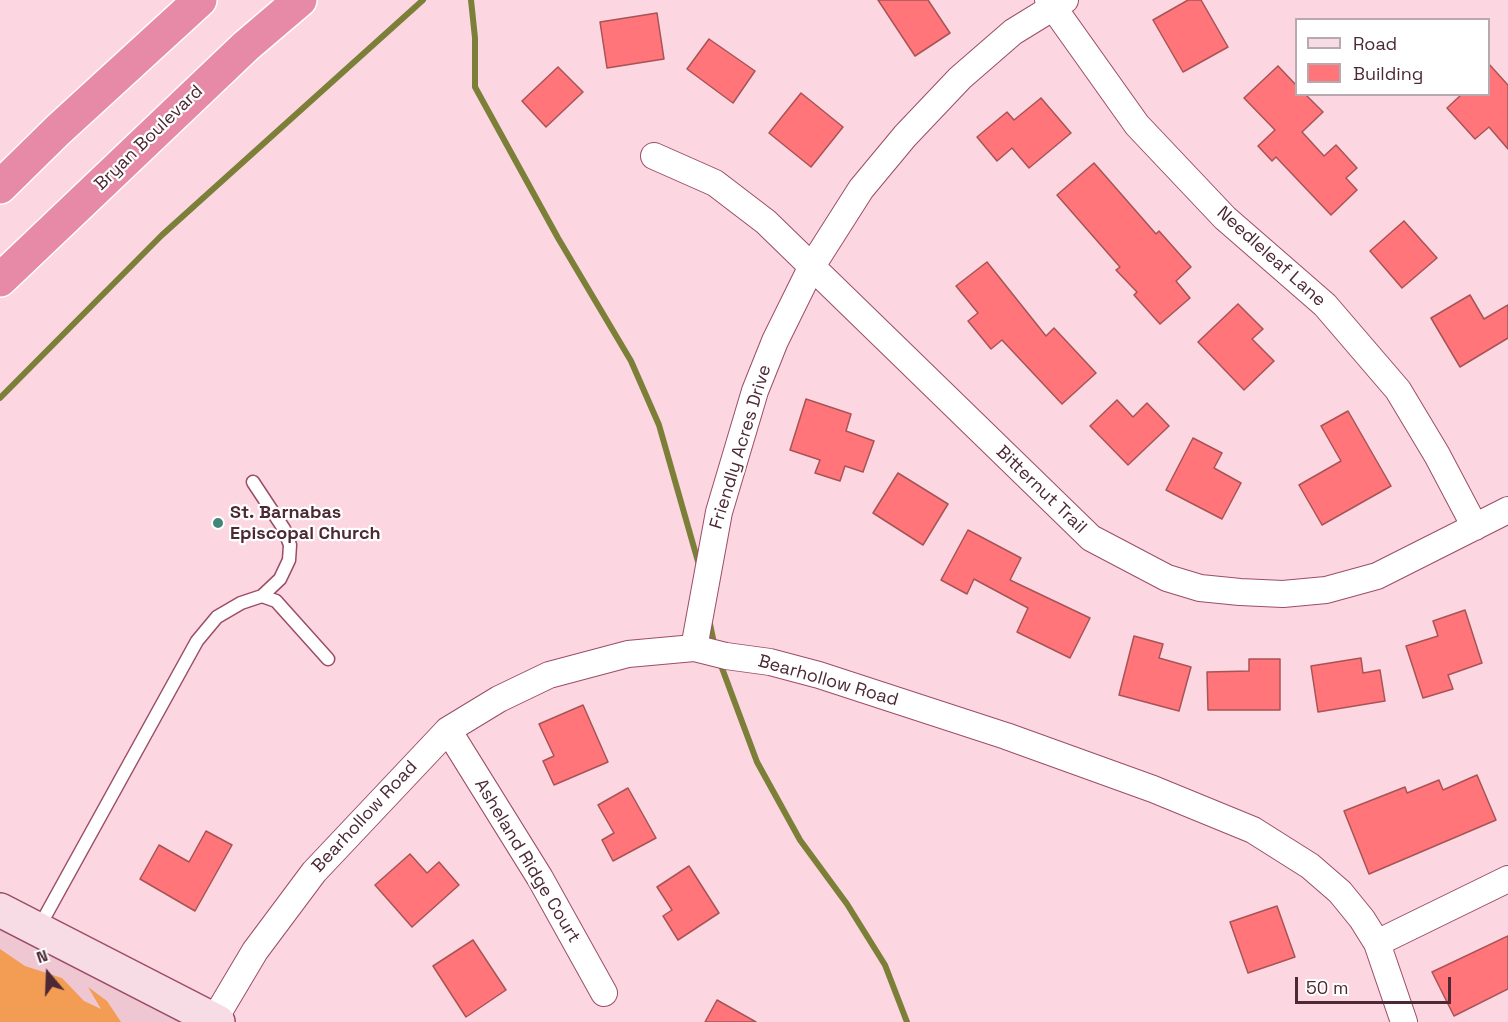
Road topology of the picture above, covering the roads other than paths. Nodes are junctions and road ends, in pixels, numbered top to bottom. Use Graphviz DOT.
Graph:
graph roads {
  1 [pos="200,0"];
  2 [pos="300,0"];
  3 [pos="1056,2"];
  4 [pos="654,156"];
  5 [pos="0,187"];
  6 [pos="812,266"];
  7 [pos="0,280"];
  8 [pos="253,482"];
  9 [pos="1508,510"];
  10 [pos="1475,527"];
  11 [pos="262,596"];
  12 [pos="694,648"];
  13 [pos="328,659"];
  14 [pos="448,730"];
  15 [pos="1508,879"];
  16 [pos="0,910"];
  17 [pos="37,931"];
  18 [pos="1377,943"];
  19 [pos="604,993"];
  20 [pos="216,1021"];
  21 [pos="1404,1022"];
  1 -- 5 [label="highway"];
  2 -- 7 [label="highway, Bryan Boulevard"];
  3 -- 6 [label="street, Friendly Acres Drive"];
  3 -- 10 [label="street, Needleleaf Lane"];
  4 -- 6 [label="street, Bitternut Trail"];
  6 -- 10 [label="street, Bitternut Trail"];
  6 -- 12 [label="street, Friendly Acres Drive"];
  8 -- 11 [label="lane"];
  9 -- 10 [label="street, Bitternut Trail"];
  11 -- 13 [label="lane"];
  11 -- 17 [label="lane"];
  12 -- 14 [label="street, Bearhollow Road"];
  12 -- 18 [label="street, Bearhollow Road"];
  14 -- 19 [label="street, Asheland Ridge Court"];
  14 -- 20 [label="street, Bearhollow Road"];
  15 -- 18 [label="street"];
  16 -- 17 [label="street"];
  17 -- 20 [label="street"];
  18 -- 21 [label="street, Bearhollow Road"];
}
